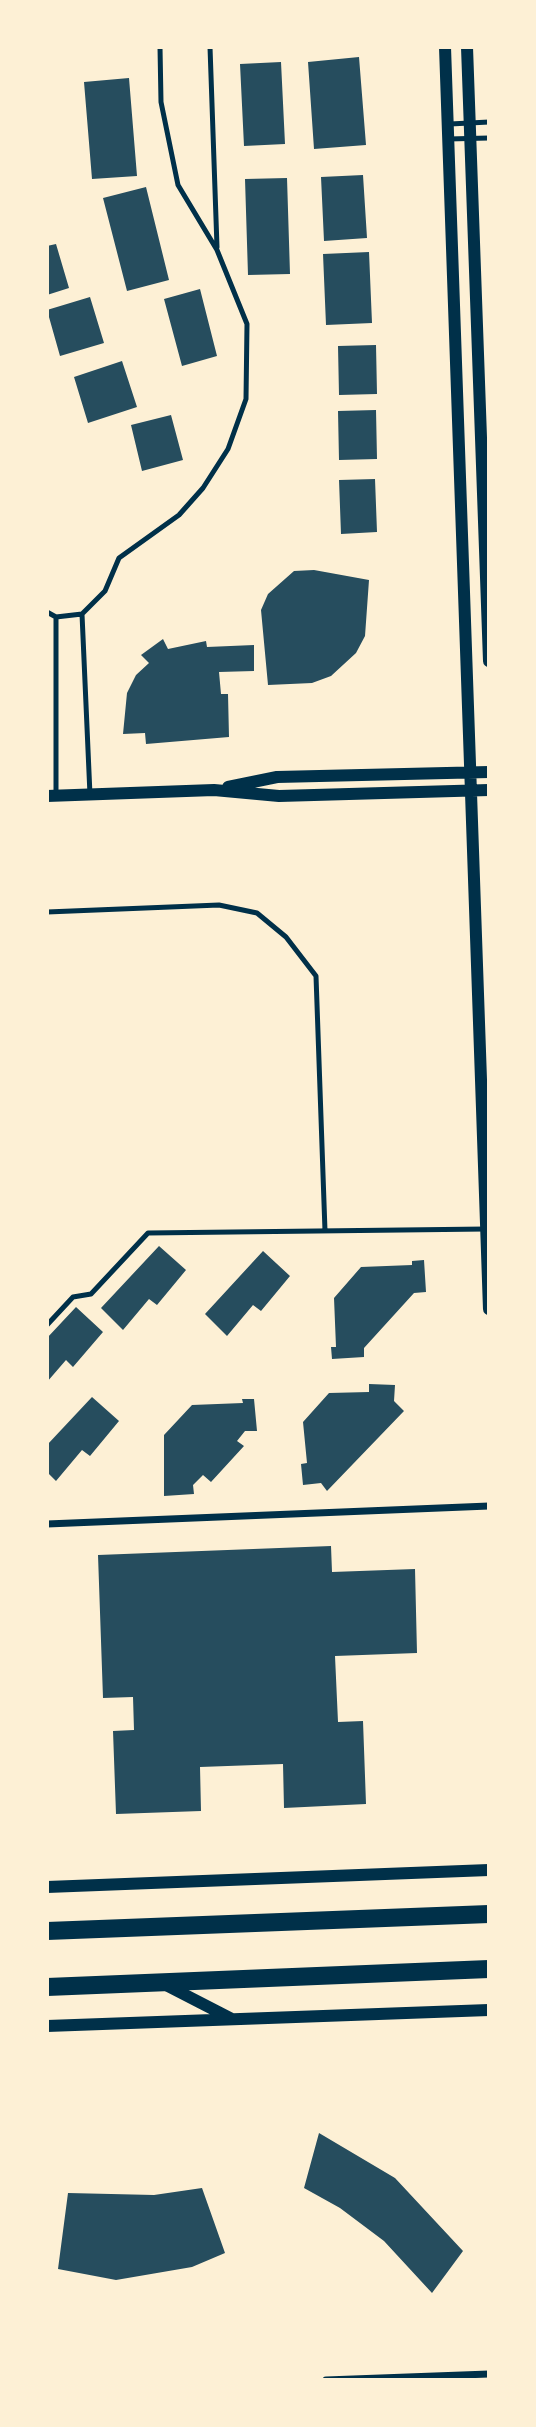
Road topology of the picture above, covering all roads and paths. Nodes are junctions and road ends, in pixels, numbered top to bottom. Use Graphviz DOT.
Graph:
graph roads {
  1 [pos="160,47"];
  2 [pos="210,47"];
  3 [pos="445,47"];
  4 [pos="467,47"];
  5 [pos="489,122"];
  6 [pos="469,123"];
  7 [pos="447,124"];
  8 [pos="470,138"];
  9 [pos="489,138"];
  10 [pos="448,139"];
  11 [pos="217,250"];
  12 [pos="47,612"];
  13 [pos="82,614"];
  14 [pos="55,617"];
  15 [pos="489,661"];
  16 [pos="489,772"];
  17 [pos="470,773"];
  18 [pos="214,790"];
  19 [pos="489,790"];
  20 [pos="471,791"];
  21 [pos="90,794"];
  22 [pos="52,796"];
  23 [pos="47,912"];
  24 [pos="486,1229"];
  25 [pos="325,1231"];
  26 [pos="489,1308"];
  27 [pos="47,1325"];
  28 [pos="489,1506"];
  29 [pos="47,1524"];
  30 [pos="489,1870"];
  31 [pos="47,1887"];
  32 [pos="489,1914"];
  33 [pos="47,1931"];
  34 [pos="489,1969"];
  35 [pos="160,1982"];
  36 [pos="47,1987"];
  37 [pos="489,2010"];
  38 [pos="232,2020"];
  39 [pos="47,2026"];
  40 [pos="489,2374"];
  41 [pos="326,2380"];
  1 -- 11 [label="lane"];
  2 -- 11 [label="lane"];
  3 -- 7 [label="street"];
  4 -- 6 [label="street"];
  5 -- 6 [label="lane"];
  6 -- 7 [label="lane"];
  6 -- 8 [label="street"];
  7 -- 10 [label="street"];
  8 -- 9 [label="lane"];
  8 -- 10 [label="lane"];
  8 -- 15 [label="street"];
  10 -- 17 [label="street"];
  11 -- 13 [label="lane"];
  12 -- 14 [label="lane"];
  13 -- 14 [label="lane"];
  13 -- 21 [label="lane"];
  14 -- 22 [label="lane"];
  16 -- 17 [label="street"];
  17 -- 18 [label="street"];
  17 -- 20 [label="street"];
  18 -- 20 [label="street"];
  18 -- 21 [label="street"];
  19 -- 20 [label="street"];
  20 -- 24 [label="street"];
  21 -- 22 [label="street"];
  23 -- 25 [label="lane"];
  24 -- 25 [label="lane"];
  24 -- 26 [label="street"];
  25 -- 27 [label="lane"];
  28 -- 29 [label="street"];
  30 -- 31 [label="street"];
  32 -- 33 [label="main road"];
  34 -- 35 [label="main road"];
  35 -- 36 [label="main road"];
  35 -- 38 [label="street"];
  37 -- 38 [label="street"];
  38 -- 39 [label="street"];
  40 -- 41 [label="street"];
}
